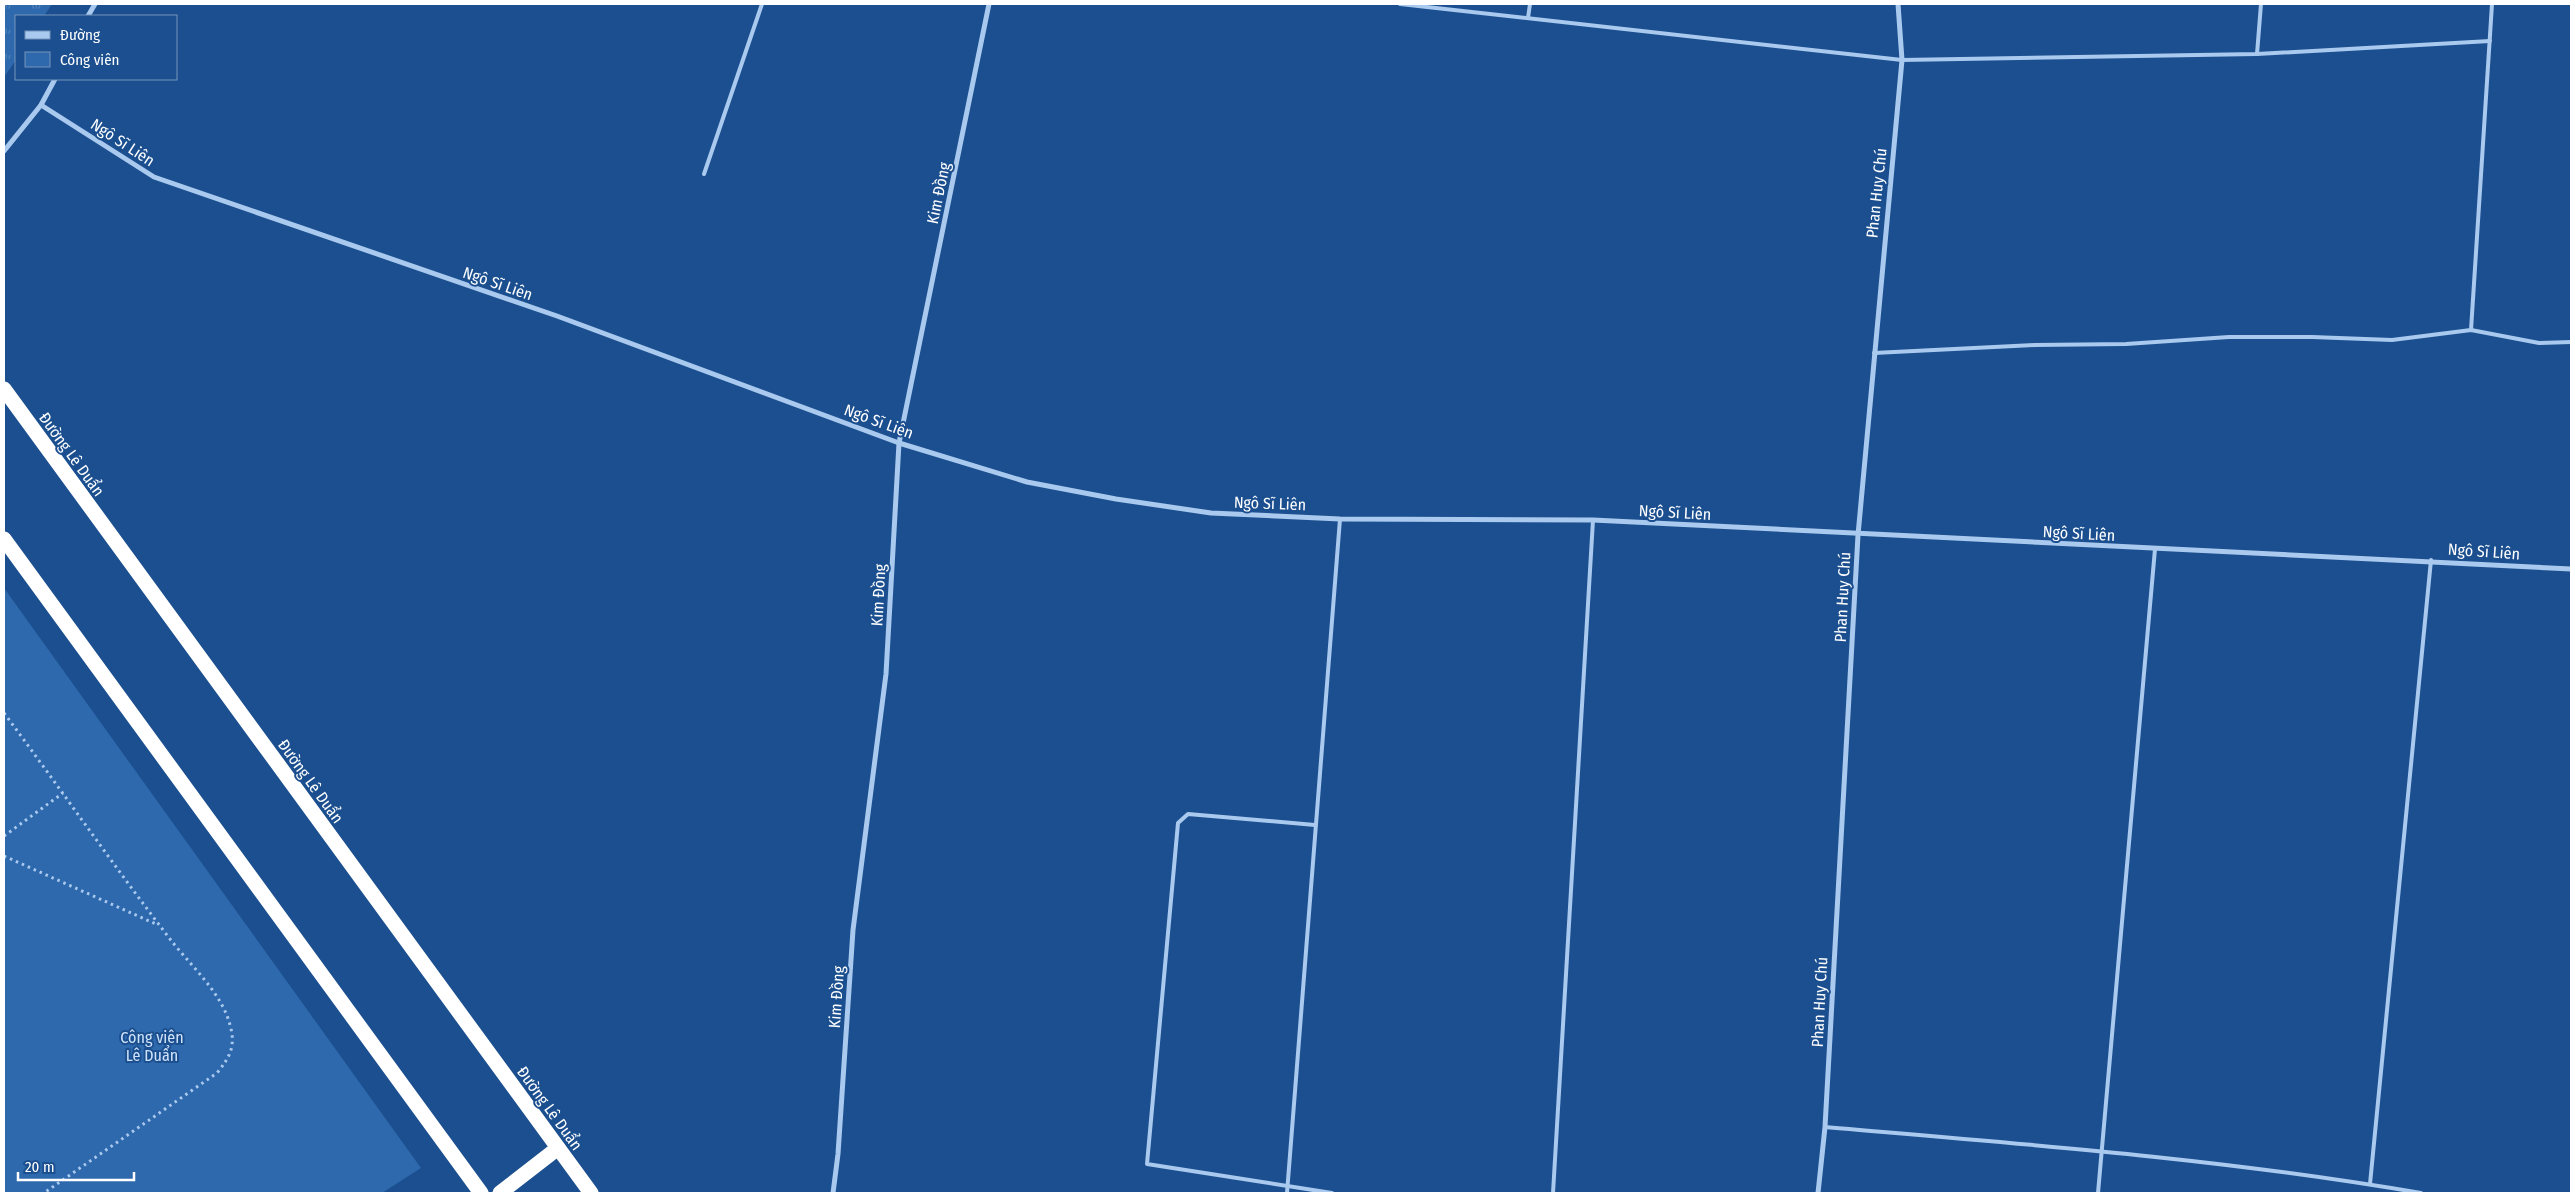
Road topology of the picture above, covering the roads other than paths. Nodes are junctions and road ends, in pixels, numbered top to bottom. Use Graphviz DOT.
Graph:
graph roads {
  1 [pos="95,4"];
  2 [pos="762,4"];
  3 [pos="989,4"];
  4 [pos="1400,4"];
  5 [pos="1530,4"];
  6 [pos="1898,4"];
  7 [pos="2260,4"];
  8 [pos="2492,4"];
  9 [pos="89,15"];
  10 [pos="1528,18"];
  11 [pos="2490,41"];
  12 [pos="2257,54"];
  13 [pos="1902,60"];
  14 [pos="54,80"];
  15 [pos="41,105"];
  16 [pos="4,151"];
  17 [pos="704,174"];
  18 [pos="2471,330"];
  19 [pos="2571,342"];
  20 [pos="1873,353"];
  21 [pos="4,389"];
  22 [pos="899,443"];
  23 [pos="1340,519"];
  24 [pos="1593,520"];
  25 [pos="1858,535"];
  26 [pos="4,539"];
  27 [pos="2155,549"];
  28 [pos="2431,560"];
  29 [pos="2571,569"];
  30 [pos="1315,825"];
  31 [pos="1825,1127"];
  32 [pos="558,1148"];
  33 [pos="2101,1150"];
  34 [pos="2370,1184"];
  35 [pos="1287,1187"];
  36 [pos="481,1193"];
  37 [pos="500,1193"];
  38 [pos="591,1193"];
  39 [pos="832,1193"];
  40 [pos="1287,1193"];
  41 [pos="1332,1193"];
  42 [pos="1554,1193"];
  43 [pos="1818,1193"];
  44 [pos="2098,1193"];
  45 [pos="2421,1193"];
  1 -- 9 [label="street"];
  2 -- 17 [label="lane"];
  3 -- 22 [label="street, Kim Đồng"];
  4 -- 10 [label="lane"];
  5 -- 10 [label="lane"];
  6 -- 13 [label="street, Phan Huy Chú"];
  7 -- 12 [label="lane"];
  8 -- 11 [label="lane"];
  10 -- 13 [label="lane"];
  11 -- 12 [label="lane"];
  11 -- 18 [label="lane"];
  12 -- 13 [label="lane"];
  13 -- 20 [label="street, Phan Huy Chú"];
  14 -- 15 [label="street"];
  15 -- 16 [label="street"];
  15 -- 22 [label="street, Ngô Sĩ Liên"];
  18 -- 19 [label="lane"];
  18 -- 20 [label="lane"];
  20 -- 25 [label="street, Phan Huy Chú"];
  21 -- 32 [label="highway, Đường Lê Duẩn"];
  22 -- 23 [label="street, Ngô Sĩ Liên"];
  22 -- 39 [label="street, Kim Đồng"];
  23 -- 24 [label="street, Ngô Sĩ Liên"];
  23 -- 30 [label="lane"];
  24 -- 25 [label="street, Ngô Sĩ Liên"];
  24 -- 42 [label="lane"];
  25 -- 27 [label="street, Ngô Sĩ Liên"];
  25 -- 31 [label="street, Phan Huy Chú"];
  26 -- 36 [label="highway"];
  27 -- 28 [label="street, Ngô Sĩ Liên"];
  27 -- 33 [label="lane"];
  28 -- 29 [label="street, Ngô Sĩ Liên"];
  28 -- 34 [label="lane"];
  30 -- 35 [label="lane"];
  30 -- 35 [label="lane"];
  31 -- 33 [label="lane"];
  31 -- 43 [label="street, Phan Huy Chú"];
  32 -- 37 [label="highway"];
  32 -- 38 [label="highway, Đường Lê Duẩn"];
  33 -- 34 [label="lane"];
  33 -- 44 [label="lane"];
  34 -- 45 [label="lane"];
  35 -- 40 [label="lane"];
  35 -- 41 [label="lane"];
}
